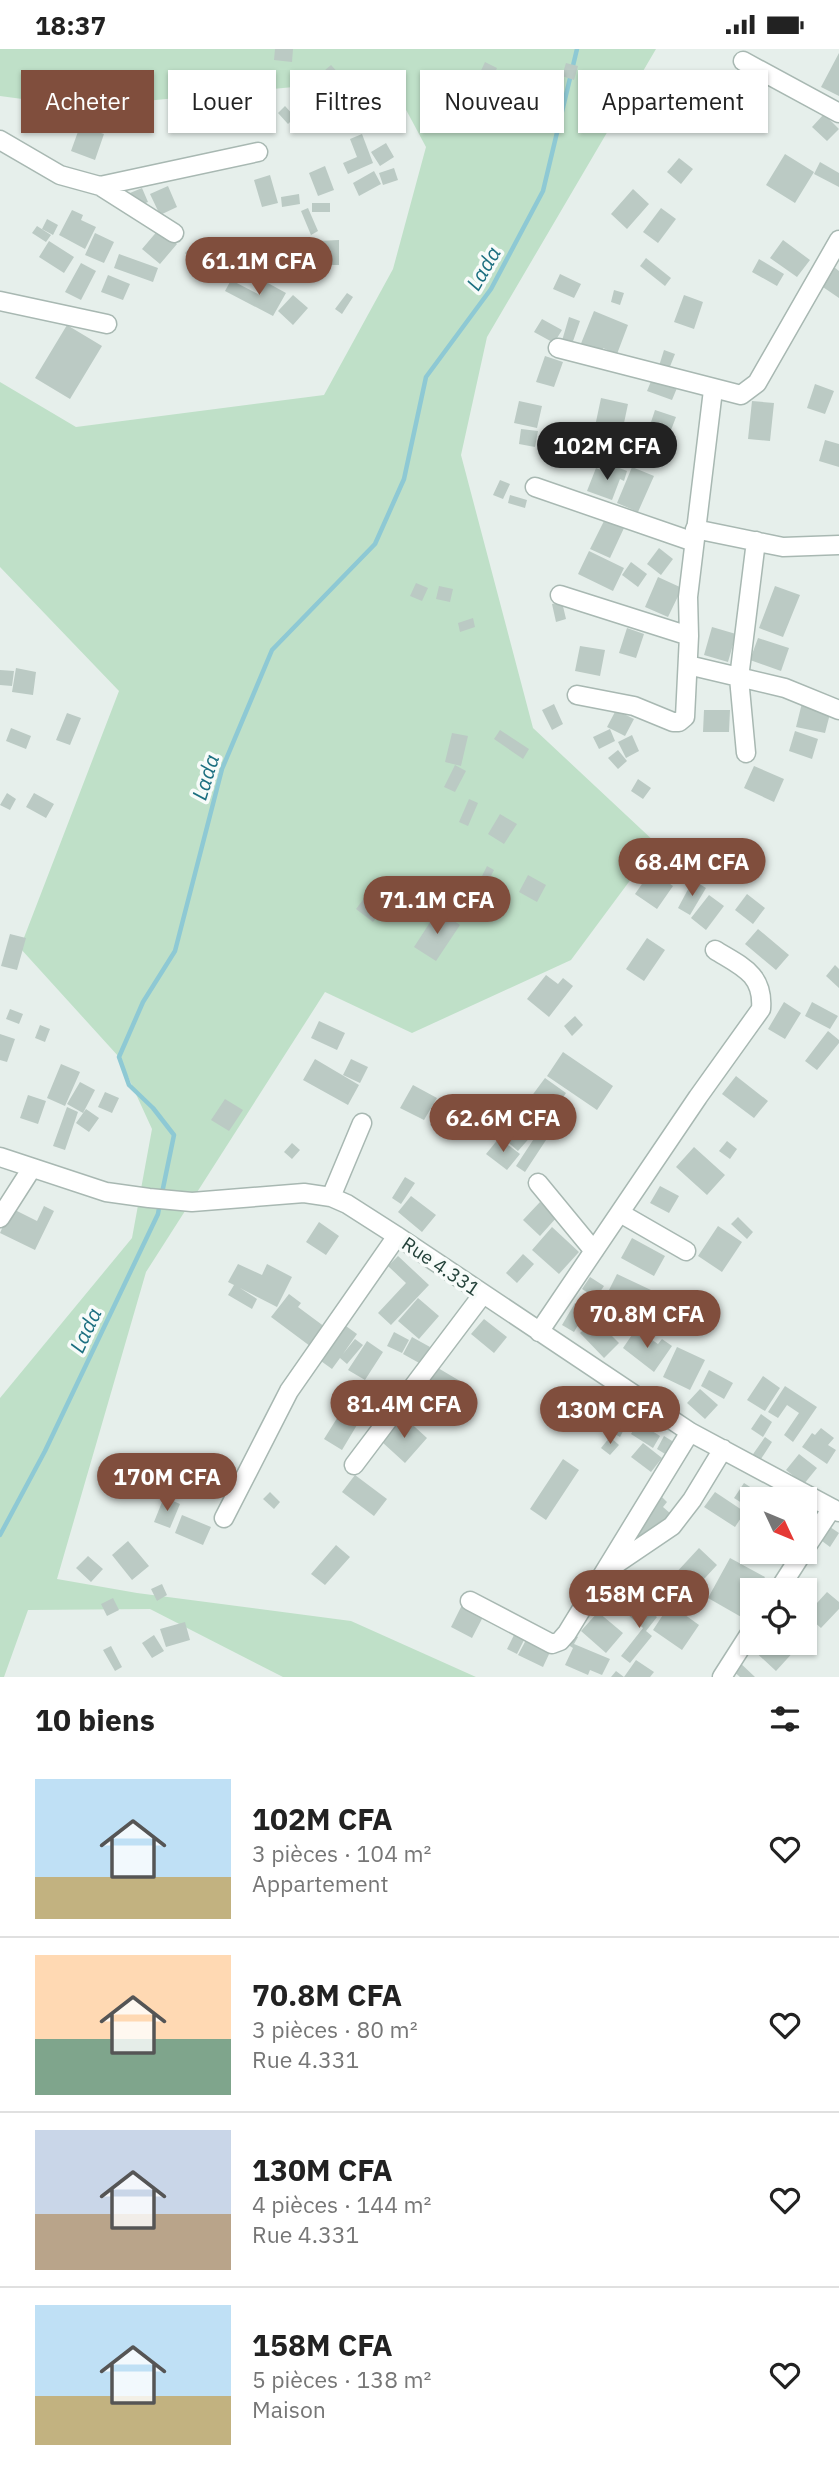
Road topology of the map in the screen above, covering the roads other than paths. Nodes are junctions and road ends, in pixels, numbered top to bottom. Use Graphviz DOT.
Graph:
graph roads {
  1 [pos="743,61"];
  2 [pos="839,113"];
  3 [pos="0,140"];
  4 [pos="258,152"];
  5 [pos="100,186"];
  6 [pos="174,233"];
  7 [pos="839,240"];
  8 [pos="0,301"];
  9 [pos="107,324"];
  10 [pos="558,348"];
  11 [pos="713,390"];
  12 [pos="535,487"];
  13 [pos="694,535"];
  14 [pos="757,541"];
  15 [pos="839,545"];
  16 [pos="560,595"];
  17 [pos="689,636"];
  18 [pos="688,665"];
  19 [pos="739,678"];
  20 [pos="577,695"];
  21 [pos="839,710"];
  22 [pos="746,753"];
  23 [pos="715,950"];
  24 [pos="362,1123"];
  25 [pos="0,1157"];
  26 [pos="32,1168"];
  27 [pos="538,1183"];
  28 [pos="331,1197"];
  29 [pos="620,1213"];
  30 [pos="0,1218"];
  31 [pos="397,1236"];
  32 [pos="594,1251"];
  33 [pos="686,1251"];
  34 [pos="483,1294"];
  35 [pos="539,1332"];
  36 [pos="690,1432"];
  37 [pos="723,1449"];
  38 [pos="354,1465"];
  39 [pos="836,1510"];
  40 [pos="223,1518"];
  41 [pos="817,1534"];
  42 [pos="605,1572"];
  43 [pos="470,1601"];
  44 [pos="740,1649"];
  45 [pos="722,1677"];
  1 -- 2 [label="street"];
  3 -- 5 [label="street"];
  4 -- 5 [label="street"];
  5 -- 6 [label="street"];
  7 -- 11 [label="street"];
  8 -- 9 [label="street"];
  10 -- 11 [label="street"];
  11 -- 13 [label="street"];
  12 -- 13 [label="street"];
  13 -- 14 [label="street"];
  13 -- 17 [label="street"];
  14 -- 15 [label="street"];
  14 -- 19 [label="street"];
  16 -- 17 [label="street"];
  17 -- 18 [label="street"];
  18 -- 19 [label="street"];
  18 -- 20 [label="street"];
  19 -- 21 [label="street"];
  19 -- 22 [label="street"];
  23 -- 29 [label="street"];
  24 -- 28 [label="street"];
  25 -- 26 [label="street, Rue 4.331"];
  26 -- 28 [label="street, Rue 4.331"];
  26 -- 30 [label="street"];
  27 -- 32 [label="street"];
  28 -- 31 [label="street, Rue 4.331"];
  29 -- 32 [label="street"];
  29 -- 33 [label="street"];
  31 -- 34 [label="street, Rue 4.331"];
  31 -- 40 [label="street"];
  32 -- 35 [label="street"];
  34 -- 35 [label="street, Rue 4.331"];
  34 -- 38 [label="street"];
  35 -- 36 [label="street, Rue 4.331"];
  36 -- 37 [label="street, Rue 4.331"];
  36 -- 42 [label="street"];
  37 -- 39 [label="street, Rue 4.331"];
  37 -- 42 [label="street"];
  39 -- 41 [label="street"];
  42 -- 43 [label="street"];
  44 -- 45 [label="street"];
}
